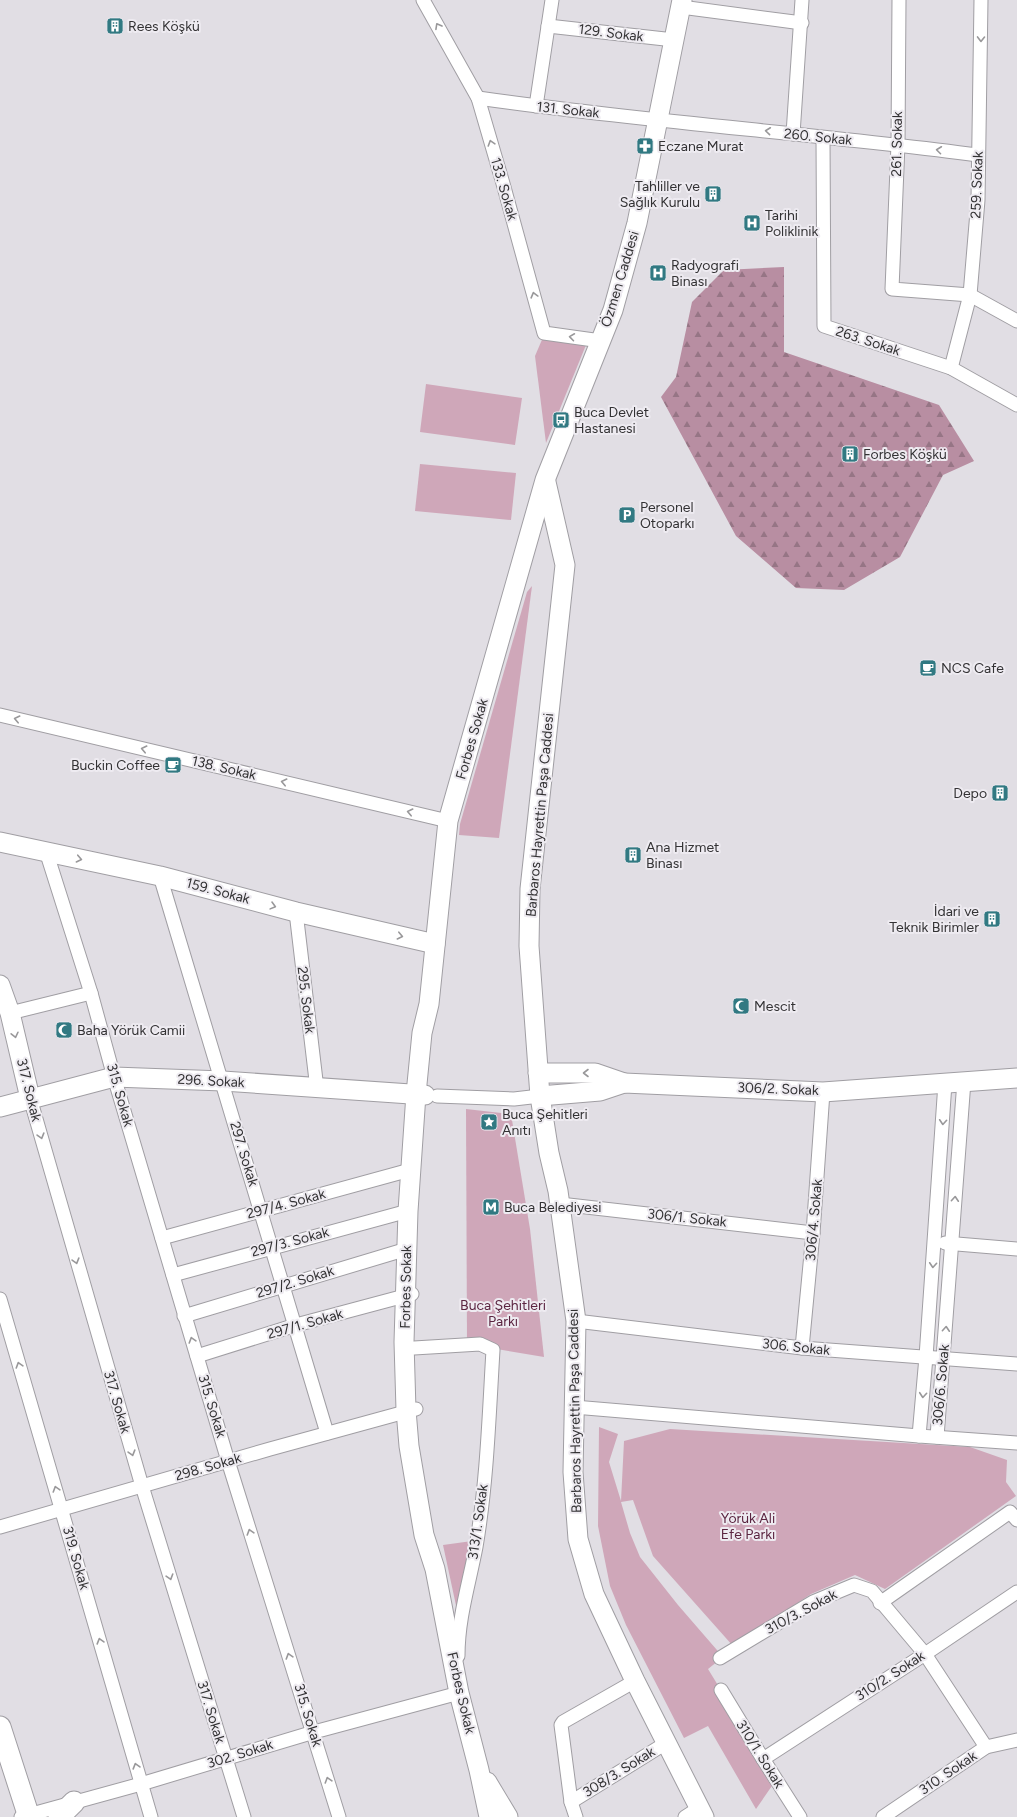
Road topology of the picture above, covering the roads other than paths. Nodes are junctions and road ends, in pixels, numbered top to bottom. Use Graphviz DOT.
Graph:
graph roads {
  1 [pos="423,0"];
  2 [pos="552,0"];
  3 [pos="802,0"];
  4 [pos="899,0"];
  5 [pos="981,0"];
  6 [pos="681,3"];
  7 [pos="802,23"];
  8 [pos="548,26"];
  9 [pos="674,40"];
  10 [pos="478,98"];
  11 [pos="536,106"];
  12 [pos="658,119"];
  13 [pos="793,134"];
  14 [pos="823,138"];
  15 [pos="898,144"];
  16 [pos="978,155"];
  17 [pos="970,295"];
  18 [pos="1017,321"];
  19 [pos="601,341"];
  20 [pos="951,368"];
  21 [pos="1017,405"];
  22 [pos="545,480"];
  23 [pos="0,715"];
  24 [pos="448,821"];
  25 [pos="0,842"];
  26 [pos="46,852"];
  27 [pos="160,876"];
  28 [pos="296,912"];
  29 [pos="435,944"];
  30 [pos="0,985"];
  31 [pos="91,993"];
  32 [pos="10,1014"];
  33 [pos="538,1072"];
  34 [pos="114,1077"];
  35 [pos="1017,1078"];
  36 [pos="222,1081"];
  37 [pos="954,1082"];
  38 [pos="624,1083"];
  39 [pos="318,1089"];
  40 [pos="823,1092"];
  41 [pos="426,1095"];
  42 [pos="540,1096"];
  43 [pos="30,1098"];
  44 [pos="0,1108"];
  45 [pos="410,1170"];
  46 [pos="560,1204"];
  47 [pos="261,1210"];
  48 [pos="408,1211"];
  49 [pos="813,1232"];
  50 [pos="162,1238"];
  51 [pos="934,1242"];
  52 [pos="952,1244"];
  53 [pos="272,1247"];
  54 [pos="406,1249"];
  55 [pos="1017,1249"];
  56 [pos="172,1275"];
  57 [pos="284,1285"];
  58 [pos="410,1294"];
  59 [pos="0,1299"];
  60 [pos="184,1316"];
  61 [pos="576,1321"];
  62 [pos="296,1325"];
  63 [pos="414,1348"];
  64 [pos="802,1348"];
  65 [pos="197,1356"];
  66 [pos="926,1358"];
  67 [pos="944,1359"];
  68 [pos="1017,1364"];
  69 [pos="574,1407"];
  70 [pos="411,1410"];
  71 [pos="327,1433"];
  72 [pos="919,1436"];
  73 [pos="937,1437"];
  74 [pos="1017,1443"];
  75 [pos="228,1461"];
  76 [pos="142,1486"];
  77 [pos="62,1509"];
  78 [pos="1017,1520"];
  79 [pos="0,1527"];
  80 [pos="1017,1592"];
  81 [pos="880,1603"];
  82 [pos="925,1654"];
  83 [pos="720,1658"];
  84 [pos="635,1681"];
  85 [pos="721,1690"];
  86 [pos="458,1693"];
  87 [pos="0,1727"];
  88 [pos="314,1732"];
  89 [pos="1017,1740"];
  90 [pos="666,1743"];
  91 [pos="986,1747"];
  92 [pos="226,1758"];
  93 [pos="763,1759"];
  94 [pos="479,1770"];
  95 [pos="141,1784"];
  96 [pos="74,1802"];
  97 [pos="571,1802"];
  98 [pos="696,1814"];
  99 [pos="27,1816"];
  100 [pos="59,1817"];
  101 [pos="151,1817"];
  102 [pos="244,1817"];
  103 [pos="339,1817"];
  104 [pos="490,1817"];
  105 [pos="508,1817"];
  106 [pos="576,1817"];
  107 [pos="800,1817"];
  108 [pos="883,1817"];
  10 -- 1 [label="street, 133. Sokak, one-way"];
  2 -- 8 [label="street"];
  3 -- 7 [label="street"];
  4 -- 15 [label="street, 261. Sokak"];
  5 -- 16 [label="street, 259. Sokak, one-way"];
  6 -- 7 [label="street"];
  6 -- 9 [label="main road, Özmen Caddesi"];
  7 -- 13 [label="street"];
  8 -- 9 [label="street, 129. Sokak"];
  8 -- 11 [label="street"];
  9 -- 12 [label="main road, Özmen Caddesi"];
  10 -- 11 [label="street, 131. Sokak"];
  19 -- 10 [label="street, 133. Sokak, one-way"];
  11 -- 12 [label="street, 131. Sokak"];
  13 -- 12 [label="street, 260. Sokak, one-way"];
  12 -- 19 [label="main road, Özmen Caddesi"];
  13 -- 14 [label="street, 260. Sokak"];
  14 -- 15 [label="street, 260. Sokak"];
  14 -- 20 [label="street, 263. Sokak"];
  16 -- 15 [label="street, 260. Sokak, one-way"];
  15 -- 17 [label="street, 261. Sokak"];
  16 -- 17 [label="street, 259. Sokak"];
  17 -- 18 [label="street"];
  17 -- 20 [label="street, 259. Sokak"];
  19 -- 22 [label="main road, Özmen Caddesi"];
  20 -- 21 [label="street, 263. Sokak"];
  22 -- 24 [label="main road, Forbes Sokak"];
  22 -- 33 [label="main road, Barbaros Hayrettin Paşa Caddesi"];
  24 -- 23 [label="street, 138. Sokak, one-way"];
  24 -- 29 [label="main road, Forbes Sokak"];
  25 -- 26 [label="main road, 159. Sokak"];
  26 -- 27 [label="main road, 159. Sokak, one-way"];
  26 -- 31 [label="street, 315. Sokak"];
  27 -- 28 [label="main road, 159. Sokak, one-way"];
  27 -- 36 [label="street, 297. Sokak"];
  28 -- 29 [label="main road, 159. Sokak, one-way"];
  28 -- 39 [label="street, 295. Sokak"];
  29 -- 41 [label="main road, Forbes Sokak"];
  30 -- 32 [label="main road, 317. Sokak"];
  31 -- 32 [label="street"];
  31 -- 34 [label="street, 315. Sokak"];
  32 -- 43 [label="main road, 317. Sokak, one-way"];
  38 -- 33 [label="main road, one-way"];
  33 -- 42 [label="main road, Barbaros Hayrettin Paşa Caddesi"];
  34 -- 36 [label="main road, 296. Sokak"];
  34 -- 43 [label="main road, 296. Sokak"];
  34 -- 50 [label="street, 315. Sokak"];
  35 -- 37 [label="main road, 306/2. Sokak"];
  36 -- 39 [label="main road, 296. Sokak"];
  36 -- 47 [label="street, 297. Sokak"];
  37 -- 40 [label="main road, 306/2. Sokak"];
  37 -- 51 [label="street, 306/6. Sokak, one-way"];
  52 -- 37 [label="street, 306/6. Sokak, one-way"];
  38 -- 40 [label="main road, 306/2. Sokak"];
  38 -- 42 [label="main road, 306/2. Sokak"];
  39 -- 41 [label="main road, 296. Sokak"];
  40 -- 49 [label="street, 306/4. Sokak"];
  41 -- 42 [label="street"];
  41 -- 45 [label="main road, Forbes Sokak"];
  41 -- 58 [label="main road, Forbes Sokak"];
  42 -- 46 [label="main road, Barbaros Hayrettin Paşa Caddesi"];
  43 -- 44 [label="main road, 296. Sokak"];
  43 -- 76 [label="street, 317. Sokak, one-way"];
  45 -- 47 [label="street, 297/4. Sokak"];
  45 -- 48 [label="main road, Forbes Sokak"];
  46 -- 49 [label="street, 306/1. Sokak"];
  46 -- 61 [label="main road, Barbaros Hayrettin Paşa Caddesi"];
  47 -- 50 [label="street, 297/4. Sokak"];
  47 -- 53 [label="street, 297. Sokak"];
  48 -- 53 [label="street, 297/3. Sokak"];
  48 -- 54 [label="main road, Forbes Sokak"];
  49 -- 64 [label="street, 306/4. Sokak"];
  50 -- 56 [label="street, 315. Sokak"];
  51 -- 52 [label="street"];
  51 -- 66 [label="street, 306/6. Sokak, one-way"];
  52 -- 55 [label="street"];
  67 -- 52 [label="street, 306/6. Sokak, one-way"];
  53 -- 56 [label="street, 297/3. Sokak"];
  53 -- 57 [label="street, 297. Sokak"];
  54 -- 57 [label="street, 297/2. Sokak"];
  54 -- 58 [label="main road, Forbes Sokak"];
  56 -- 60 [label="street, 315. Sokak"];
  57 -- 60 [label="street, 297/2. Sokak"];
  57 -- 62 [label="street, 297. Sokak"];
  58 -- 62 [label="street, 297/1. Sokak"];
  58 -- 63 [label="main road, Forbes Sokak"];
  58 -- 70 [label="main road, Forbes Sokak"];
  77 -- 59 [label="street, 319. Sokak, one-way"];
  65 -- 60 [label="street, 315. Sokak, one-way"];
  61 -- 64 [label="street, 306. Sokak"];
  61 -- 69 [label="main road, Barbaros Hayrettin Paşa Caddesi"];
  62 -- 65 [label="street, 297/1. Sokak"];
  62 -- 71 [label="street, 297. Sokak"];
  63 -- 70 [label="main road, Forbes Sokak"];
  63 -- 86 [label="street, 313/1. Sokak"];
  64 -- 66 [label="street, 306. Sokak"];
  65 -- 75 [label="street, 315. Sokak"];
  66 -- 67 [label="street, 306. Sokak"];
  66 -- 72 [label="street, 306/6. Sokak, one-way"];
  67 -- 68 [label="street, 306. Sokak"];
  67 -- 73 [label="street, 306/6. Sokak"];
  69 -- 72 [label="street"];
  69 -- 84 [label="main road, Barbaros Hayrettin Paşa Caddesi"];
  70 -- 71 [label="street, 298. Sokak"];
  70 -- 86 [label="main road, Forbes Sokak"];
  71 -- 75 [label="street, 298. Sokak"];
  72 -- 73 [label="street, 306/6. Sokak"];
  73 -- 74 [label="street"];
  75 -- 76 [label="street, 298. Sokak"];
  88 -- 75 [label="street, 315. Sokak, one-way"];
  76 -- 77 [label="street, 298. Sokak"];
  76 -- 92 [label="street, 317. Sokak, one-way"];
  77 -- 79 [label="street, 298. Sokak"];
  95 -- 77 [label="street, 319. Sokak, one-way"];
  78 -- 81 [label="street"];
  80 -- 82 [label="street, 310/2. Sokak"];
  81 -- 82 [label="street, 310/3. Sokak"];
  81 -- 83 [label="street, 310/3. Sokak"];
  82 -- 91 [label="street, 310/3. Sokak"];
  82 -- 93 [label="street, 310/2. Sokak"];
  84 -- 90 [label="main road, Barbaros Hayrettin Paşa Caddesi"];
  84 -- 97 [label="street"];
  85 -- 93 [label="street, 310/1. Sokak"];
  86 -- 88 [label="street, 302. Sokak"];
  86 -- 94 [label="main road, Forbes Sokak"];
  87 -- 99 [label="main road"];
  88 -- 92 [label="street, 302. Sokak"];
  103 -- 88 [label="street, 315. Sokak, one-way"];
  89 -- 91 [label="street, 310. Sokak"];
  90 -- 97 [label="street, 308/3. Sokak"];
  90 -- 98 [label="main road, Barbaros Hayrettin Paşa Caddesi"];
  91 -- 108 [label="street, 310. Sokak"];
  92 -- 95 [label="street, 302. Sokak"];
  92 -- 102 [label="street, 317. Sokak"];
  93 -- 107 [label="street, 310/1. Sokak"];
  94 -- 104 [label="main road, Forbes Sokak"];
  94 -- 105 [label="main road"];
  95 -- 96 [label="street, 302. Sokak"];
  95 -- 101 [label="street, 319. Sokak"];
  96 -- 99 [label="street, 302. Sokak"];
  96 -- 100 [label="main road"];
  97 -- 106 [label="street"];
}
